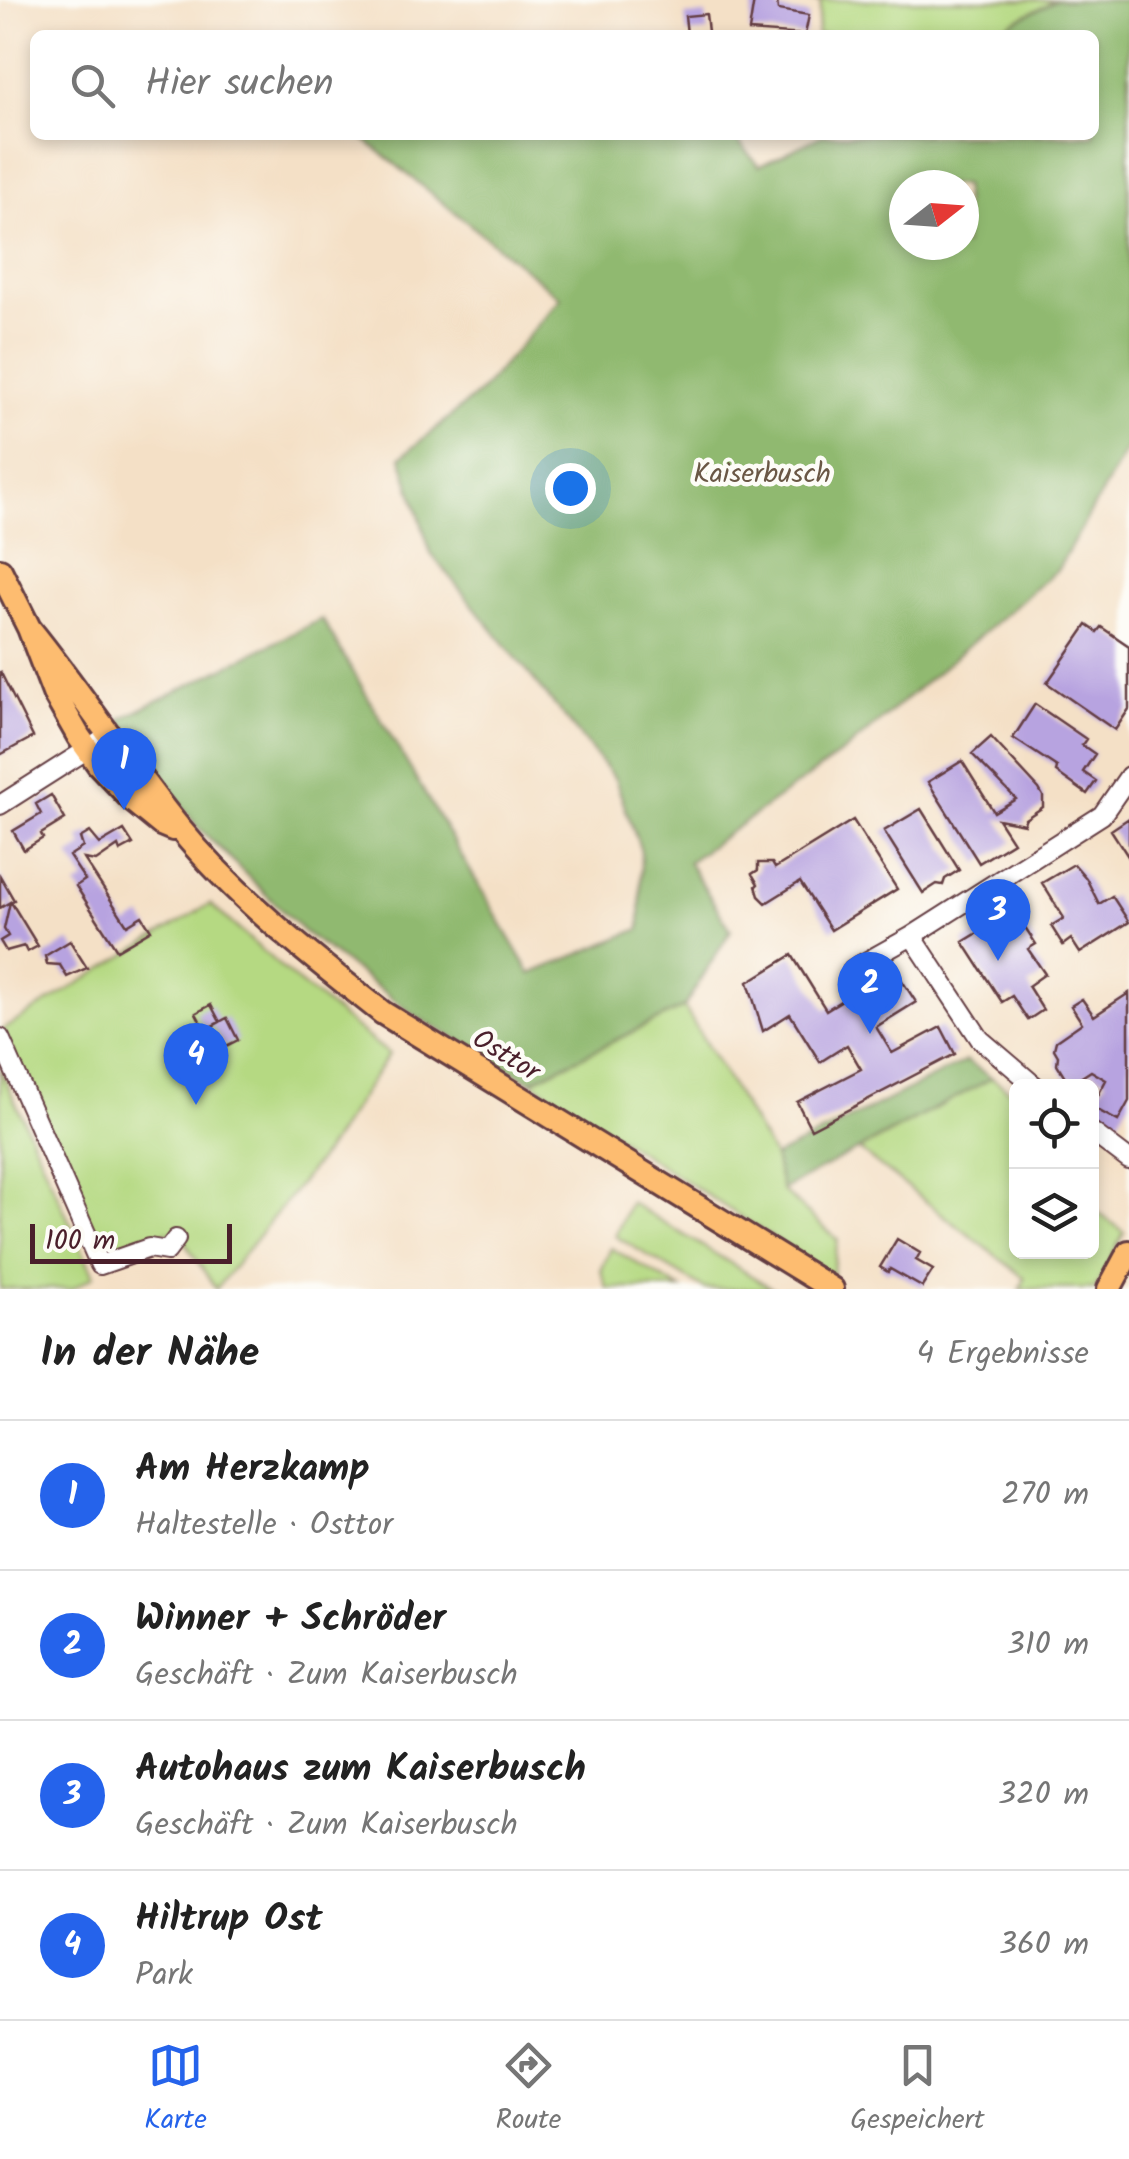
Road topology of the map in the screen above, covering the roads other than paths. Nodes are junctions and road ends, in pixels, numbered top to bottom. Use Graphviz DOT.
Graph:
graph roads {
  1 [pos="0,570"];
  2 [pos="30,628"];
  3 [pos="110,736"];
  4 [pos="89,751"];
  5 [pos="1129,776"];
  6 [pos="0,805"];
  7 [pos="182,831"];
  8 [pos="912,936"];
  9 [pos="853,969"];
  10 [pos="0,1038"];
  11 [pos="1027,1079"];
  12 [pos="1099,1137"];
  13 [pos="1129,1160"];
  14 [pos="176,1239"];
  15 [pos="1129,1252"];
  16 [pos="832,1289"];
  17 [pos="1109,1289"];
  1 -- 2 [label="main road, Osttor"];
  2 -- 3 [label="main road, Osttor"];
  2 -- 4 [label="main road, Osttor"];
  3 -- 4 [label="street"];
  3 -- 7 [label="main road, Osttor"];
  4 -- 6 [label="street"];
  4 -- 7 [label="main road, Osttor"];
  5 -- 8 [label="street"];
  7 -- 16 [label="main road, Osttor"];
  8 -- 9 [label="street"];
  8 -- 11 [label="street"];
  10 -- 14 [label="street"];
  12 -- 13 [label="street"];
  15 -- 17 [label="main road"];
}
